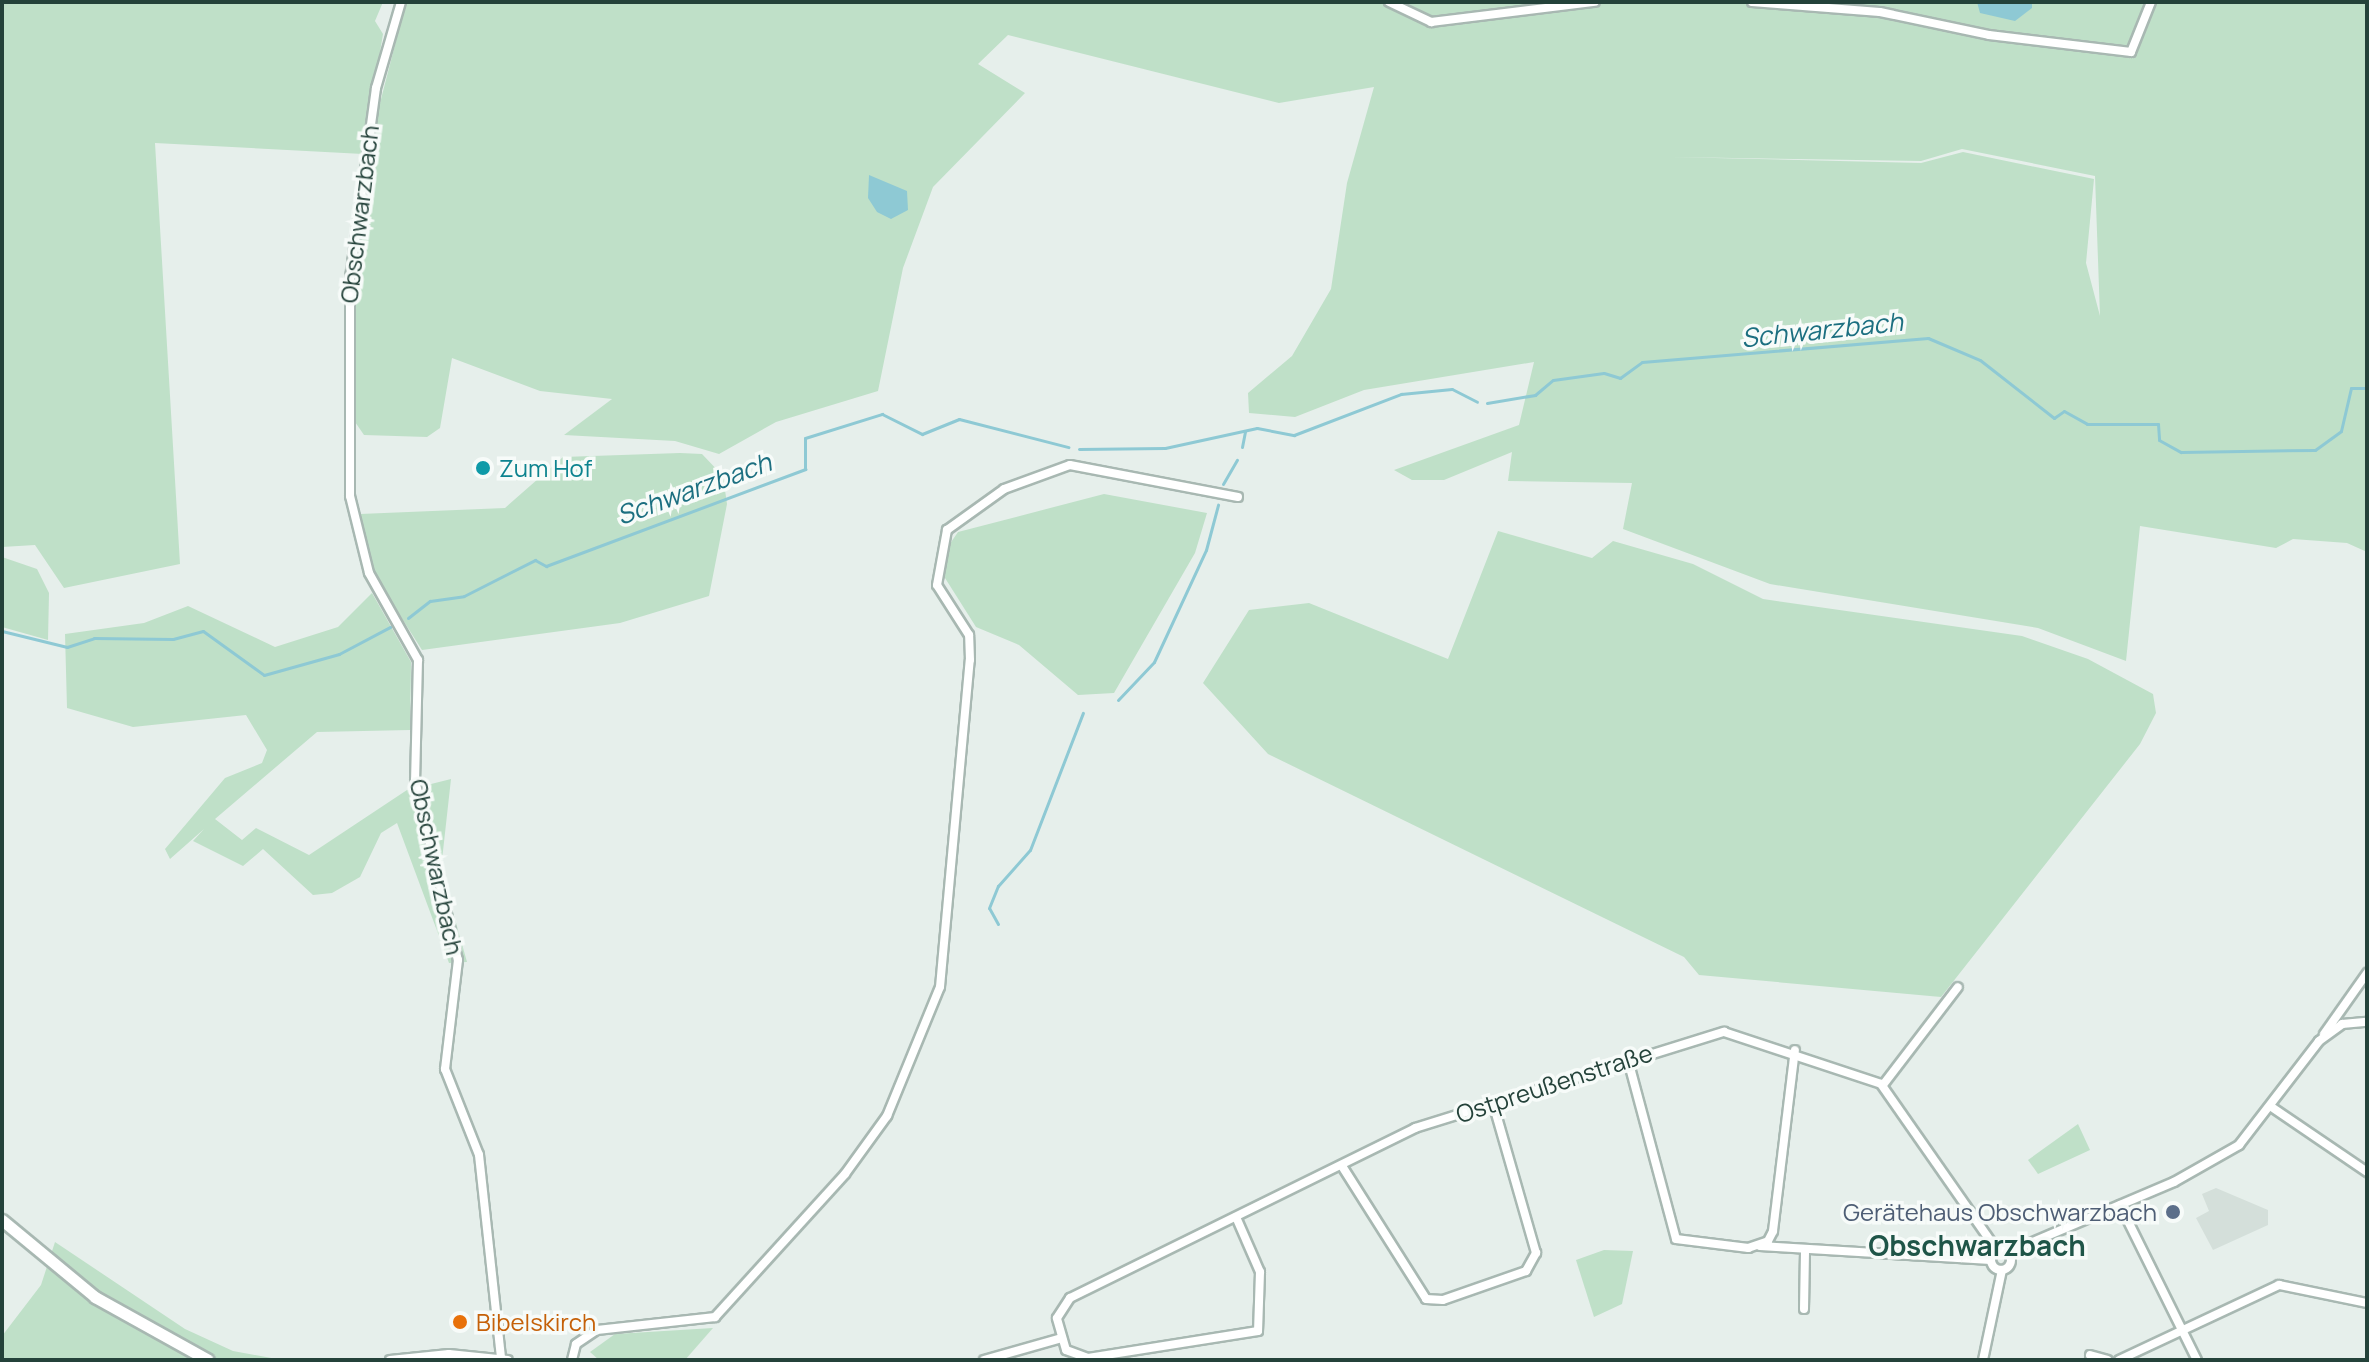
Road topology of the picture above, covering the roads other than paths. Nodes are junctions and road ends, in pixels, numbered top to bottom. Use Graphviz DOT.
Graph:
graph roads {
  1 [pos="401,2"];
  2 [pos="1389,2"];
  3 [pos="1595,2"];
  4 [pos="1752,2"];
  5 [pos="2151,2"];
  6 [pos="1238,497"];
  7 [pos="2367,973"];
  8 [pos="1958,987"];
  9 [pos="2367,1022"];
  10 [pos="2319,1041"];
  11 [pos="1795,1050"];
  12 [pos="1628,1060"];
  13 [pos="1883,1085"];
  14 [pos="1493,1103"];
  15 [pos="2273,1108"];
  16 [pos="1342,1166"];
  17 [pos="2367,1172"];
  18 [pos="2120,1205"];
  19 [pos="1236,1217"];
  20 [pos="2,1220"];
  21 [pos="1760,1246"];
  22 [pos="1997,1250"];
  23 [pos="2009,1252"];
  24 [pos="1805,1253"];
  25 [pos="1991,1260"];
  26 [pos="2002,1270"];
  27 [pos="2367,1303"];
  28 [pos="1804,1309"];
  29 [pos="2182,1332"];
  30 [pos="1062,1338"];
  31 [pos="2090,1355"];
  32 [pos="501,1359"];
  33 [pos="208,1360"];
  34 [pos="390,1360"];
  35 [pos="508,1360"];
  36 [pos="572,1360"];
  37 [pos="984,1360"];
  38 [pos="1983,1360"];
  39 [pos="2107,1360"];
  40 [pos="2119,1360"];
  41 [pos="2197,1360"];
  1 -- 32 [label="street, Obschwarzbach"];
  2 -- 3 [label="street"];
  4 -- 5 [label="street"];
  6 -- 36 [label="street"];
  7 -- 10 [label="street"];
  8 -- 13 [label="street"];
  9 -- 10 [label="street"];
  10 -- 15 [label="street"];
  11 -- 12 [label="street, Ostpreußenstraße"];
  11 -- 13 [label="street, Ostpreußenstraße"];
  11 -- 21 [label="street"];
  12 -- 14 [label="street, Ostpreußenstraße"];
  12 -- 21 [label="street"];
  13 -- 22 [label="street"];
  14 -- 16 [label="street, Ostpreußenstraße"];
  14 -- 16 [label="street"];
  15 -- 17 [label="street"];
  15 -- 18 [label="street"];
  16 -- 19 [label="street, Ostpreußenstraße"];
  18 -- 23 [label="street"];
  18 -- 29 [label="street"];
  19 -- 30 [label="street, Ostpreußenstraße"];
  19 -- 30 [label="street"];
  20 -- 33 [label="main road"];
  21 -- 24 [label="street"];
  22 -- 23 [label="street"];
  22 -- 25 [label="street"];
  23 -- 26 [label="street"];
  24 -- 25 [label="street"];
  24 -- 28 [label="street"];
  25 -- 26 [label="street"];
  26 -- 38 [label="street"];
  27 -- 29 [label="street"];
  29 -- 40 [label="street"];
  29 -- 41 [label="street"];
  30 -- 37 [label="street"];
  31 -- 39 [label="street"];
  32 -- 34 [label="street"];
  32 -- 35 [label="street"];
}
